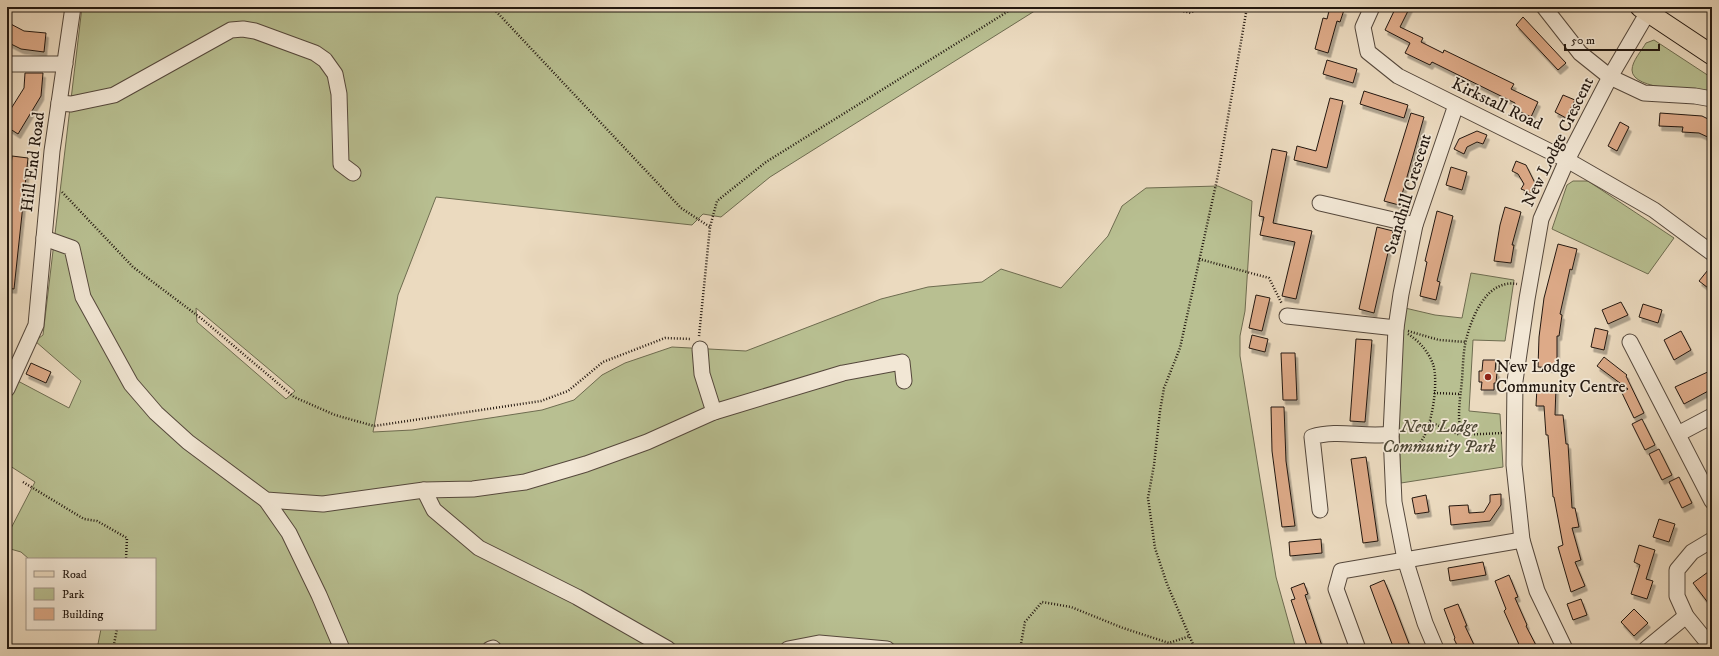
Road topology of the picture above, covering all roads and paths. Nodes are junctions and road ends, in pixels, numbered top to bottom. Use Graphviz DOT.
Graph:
graph roads {
  1 [pos="73,7"];
  2 [pos="492,7"];
  3 [pos="1015,7"];
  4 [pos="1166,7"];
  5 [pos="1198,7"];
  6 [pos="1247,7"];
  7 [pos="1372,7"];
  8 [pos="1544,7"];
  9 [pos="1644,9"];
  10 [pos="1712,55"];
  11 [pos="7,64"];
  12 [pos="65,64"];
  13 [pos="1610,77"];
  14 [pos="1712,99"];
  15 [pos="59,103"];
  16 [pos="1456,105"];
  17 [pos="1567,160"];
  18 [pos="353,173"];
  19 [pos="48,183"];
  20 [pos="1320,203"];
  21 [pos="1415,225"];
  22 [pos="710,227"];
  23 [pos="44,238"];
  24 [pos="1712,253"];
  25 [pos="1199,259"];
  26 [pos="1529,285"];
  27 [pos="1288,316"];
  28 [pos="1396,328"];
  29 [pos="697,342"];
  30 [pos="1466,342"];
  31 [pos="1630,342"];
  32 [pos="904,381"];
  33 [pos="7,388"];
  34 [pos="1434,393"];
  35 [pos="1461,394"];
  36 [pos="714,412"];
  37 [pos="1712,416"];
  38 [pos="1430,422"];
  39 [pos="1514,433"];
  40 [pos="1678,434"];
  41 [pos="1461,435"];
  42 [pos="1391,442"];
  43 [pos="23,482"];
  44 [pos="424,490"];
  45 [pos="266,500"];
  46 [pos="1712,501"];
  47 [pos="1320,510"];
  48 [pos="1522,540"];
  49 [pos="1712,540"];
  50 [pos="126,558"];
  51 [pos="1406,559"];
  52 [pos="1686,616"];
  53 [pos="117,630"];
  54 [pos="1190,636"];
  55 [pos="1712,648"];
  56 [pos="113,649"];
  57 [pos="342,649"];
  58 [pos="668,649"];
  59 [pos="788,649"];
  60 [pos="886,649"];
  61 [pos="1020,649"];
  62 [pos="1195,649"];
  63 [pos="1358,649"];
  64 [pos="1436,649"];
  65 [pos="1565,649"];
  66 [pos="1646,649"];
  1 -- 12 [label="street, Hill End Road"];
  2 -- 22 [label="path"];
  3 -- 22 [label="path"];
  4 -- 5 [label="path"];
  6 -- 25 [label="path"];
  7 -- 16 [label="street, Kirkstall Road"];
  8 -- 13 [label="street"];
  9 -- 10 [label="main road"];
  9 -- 13 [label="street, New Lodge Crescent"];
  11 -- 12 [label="street"];
  12 -- 15 [label="street, Hill End Road"];
  13 -- 14 [label="street"];
  13 -- 17 [label="street, New Lodge Crescent"];
  15 -- 18 [label="street"];
  15 -- 19 [label="street, Hill End Road"];
  16 -- 17 [label="street, Kirkstall Road"];
  16 -- 21 [label="street, Standhill Crescent"];
  17 -- 24 [label="street, Kirkstall Road"];
  17 -- 26 [label="street, New Lodge Crescent"];
  19 -- 23 [label="street, Hill End Road"];
  19 -- 29 [label="path"];
  20 -- 21 [label="street"];
  21 -- 28 [label="street, Standhill Crescent"];
  22 -- 29 [label="path"];
  23 -- 33 [label="street, Hill End Road"];
  23 -- 45 [label="street"];
  25 -- 27 [label="path"];
  25 -- 54 [label="path"];
  26 -- 30 [label="path"];
  26 -- 39 [label="street, New Lodge Crescent"];
  27 -- 28 [label="street"];
  28 -- 42 [label="street, Standhill Crescent"];
  29 -- 36 [label="street"];
  30 -- 34 [label="path"];
  30 -- 35 [label="path"];
  31 -- 40 [label="street"];
  32 -- 36 [label="street"];
  34 -- 35 [label="path"];
  34 -- 38 [label="path"];
  35 -- 41 [label="path"];
  36 -- 44 [label="street"];
  37 -- 40 [label="street"];
  38 -- 41 [label="path"];
  38 -- 42 [label="path"];
  39 -- 41 [label="path"];
  39 -- 48 [label="street, New Lodge Crescent"];
  40 -- 46 [label="street"];
  42 -- 47 [label="street"];
  42 -- 51 [label="street, Standhill Crescent"];
  43 -- 50 [label="path"];
  44 -- 45 [label="street"];
  44 -- 58 [label="street"];
  45 -- 57 [label="street"];
  48 -- 51 [label="street"];
  48 -- 65 [label="street, New Lodge Crescent"];
  49 -- 52 [label="street"];
  51 -- 63 [label="street"];
  51 -- 64 [label="street, Standhill Crescent"];
  52 -- 55 [label="street"];
  52 -- 66 [label="street"];
  53 -- 56 [label="path"];
  54 -- 61 [label="path"];
  54 -- 62 [label="path"];
  59 -- 60 [label="street"];
}
